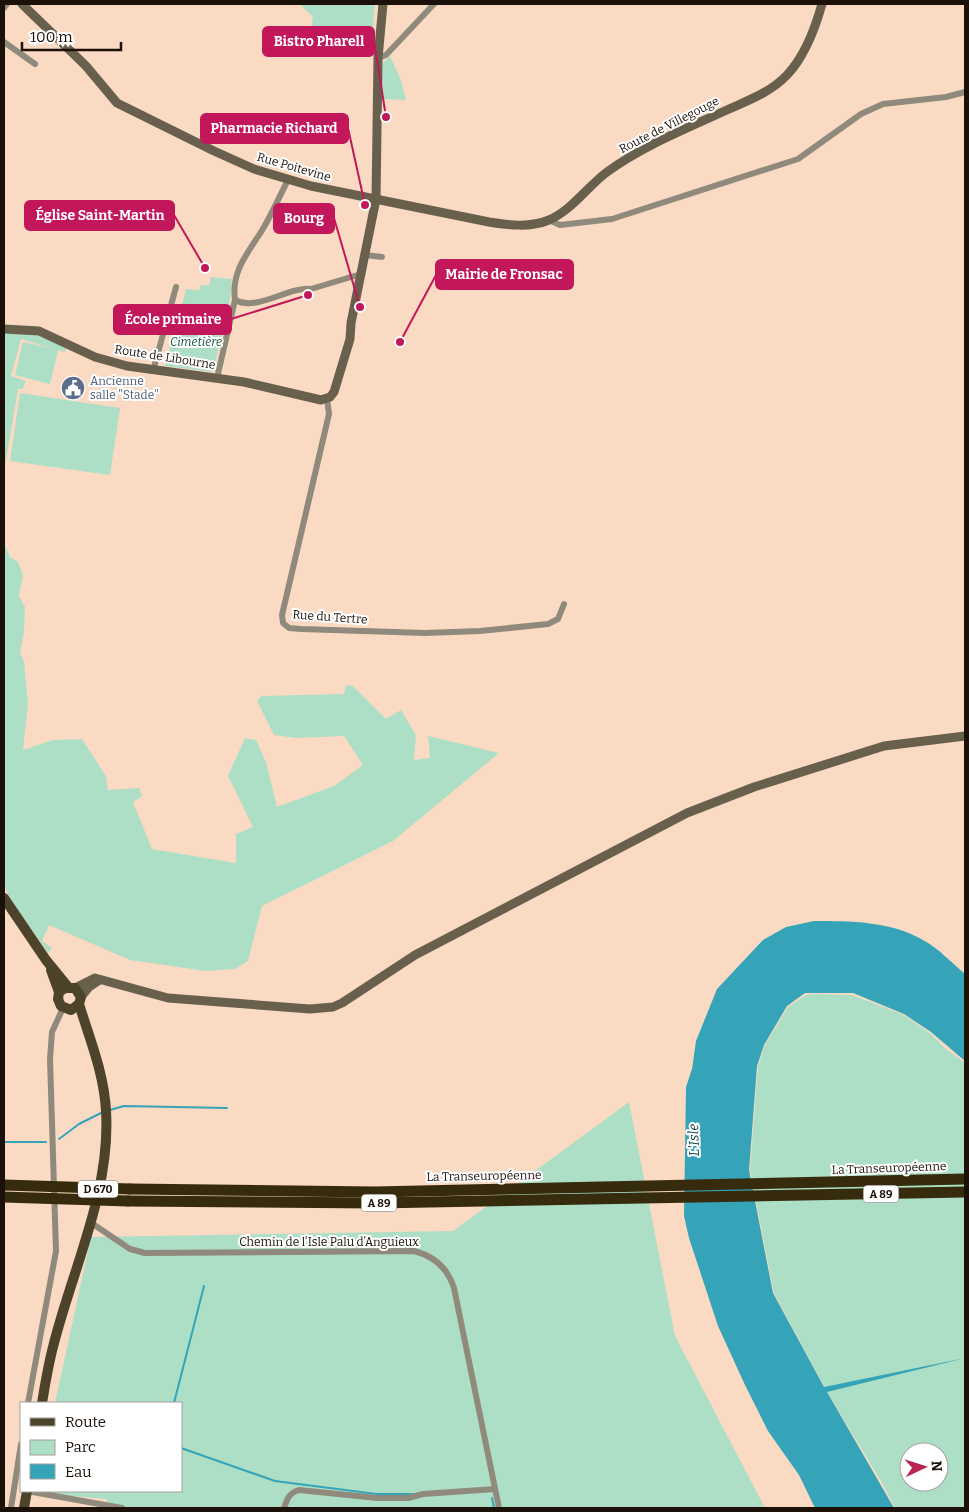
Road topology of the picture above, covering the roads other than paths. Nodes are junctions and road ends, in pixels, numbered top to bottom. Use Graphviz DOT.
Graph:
graph roads {
  1 [pos="7,4"];
  2 [pos="22,4"];
  3 [pos="383,4"];
  4 [pos="434,4"];
  5 [pos="822,4"];
  6 [pos="4,8"];
  7 [pos="4,42"];
  8 [pos="378,58"];
  9 [pos="35,64"];
  10 [pos="965,92"];
  11 [pos="288,180"];
  12 [pos="376,199"];
  13 [pos="549,220"];
  14 [pos="365,255"];
  15 [pos="382,257"];
  16 [pos="361,274"];
  17 [pos="176,287"];
  18 [pos="236,300"];
  19 [pos="4,329"];
  20 [pos="153,371"];
  21 [pos="217,378"];
  22 [pos="326,399"];
  23 [pos="564,604"];
  24 [pos="965,736"];
  25 [pos="4,898"];
  26 [pos="100,980"];
  27 [pos="68,989"];
  28 [pos="80,1001"];
  29 [pos="66,1009"];
  30 [pos="89,1035"];
  31 [pos="965,1180"];
  32 [pos="4,1185"];
  33 [pos="796,1190"];
  34 [pos="965,1192"];
  35 [pos="129,1195"];
  36 [pos="4,1197"];
  37 [pos="90,1222"];
  38 [pos="28,1402"];
  39 [pos="42,1402"];
  40 [pos="20,1450"];
  41 [pos="495,1489"];
  42 [pos="27,1492"];
  43 [pos="33,1492"];
  44 [pos="11,1508"];
  45 [pos="24,1508"];
  46 [pos="122,1508"];
  47 [pos="284,1508"];
  48 [pos="499,1508"];
  1 -- 6 [label="street"];
  2 -- 11 [label="street, Rue Poitevine"];
  3 -- 8 [label="street"];
  4 -- 8 [label="street"];
  5 -- 13 [label="street, Route de Villegouge"];
  7 -- 9 [label="street"];
  8 -- 12 [label="street"];
  10 -- 13 [label="street"];
  11 -- 12 [label="street, Rue Poitevine"];
  11 -- 18 [label="street"];
  12 -- 13 [label="street, Route de Villegouge"];
  12 -- 14 [label="street"];
  14 -- 15 [label="street"];
  14 -- 16 [label="street"];
  16 -- 18 [label="street"];
  16 -- 22 [label="street"];
  17 -- 20 [label="street"];
  18 -- 21 [label="street"];
  19 -- 20 [label="street, Route de Libourne"];
  20 -- 21 [label="street, Route de Libourne"];
  21 -- 22 [label="street, Route de Libourne"];
  22 -- 23 [label="street, Rue du Tertre"];
  24 -- 26 [label="street"];
  25 -- 27 [label="main road"];
  26 -- 27 [label="street"];
  26 -- 28 [label="street"];
  27 -- 28 [label="main road"];
  27 -- 29 [label="main road"];
  28 -- 29 [label="main road"];
  28 -- 30 [label="main road, D 670"];
  29 -- 30 [label="main road, D 670"];
  29 -- 38 [label="street"];
  30 -- 37 [label="main road, D 670"];
  31 -- 33 [label="highway, La Transeuropéenne / A 89"];
  32 -- 35 [label="highway, La Transeuropéenne / A 89, bridge"];
  33 -- 34 [label="highway, La Transeuropéenne / A 89"];
  33 -- 35 [label="highway, La Transeuropéenne / A 89"];
  35 -- 36 [label="highway, La Transeuropéenne / A 89, bridge"];
  37 -- 39 [label="main road, D 670"];
  37 -- 41 [label="street, Chemin de l'Isle Palu d’Anguieux"];
  40 -- 44 [label="street"];
  41 -- 47 [label="street"];
  41 -- 48 [label="street, Chemin de l'Isle Palu d’Anguieux"];
  42 -- 45 [label="main road"];
  43 -- 46 [label="street"];
}
